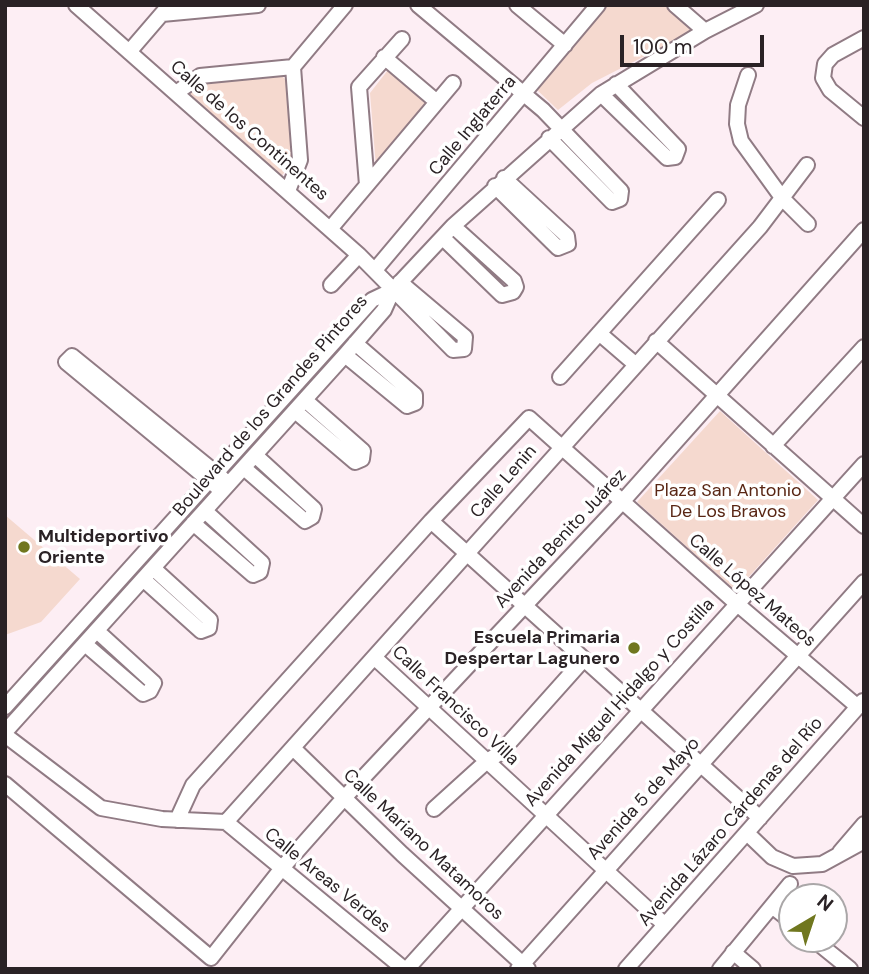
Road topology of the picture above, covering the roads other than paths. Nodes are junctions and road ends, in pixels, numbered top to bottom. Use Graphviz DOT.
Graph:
graph roads {
  1 [pos="258,5"];
  2 [pos="345,5"];
  3 [pos="418,5"];
  4 [pos="517,5"];
  5 [pos="598,5"];
  6 [pos="675,5"];
  7 [pos="756,5"];
  8 [pos="82,7"];
  9 [pos="166,10"];
  10 [pos="705,31"];
  11 [pos="864,38"];
  12 [pos="401,39"];
  13 [pos="565,45"];
  14 [pos="129,52"];
  15 [pos="384,57"];
  16 [pos="293,66"];
  17 [pos="748,75"];
  18 [pos="453,83"];
  19 [pos="616,84"];
  20 [pos="176,93"];
  21 [pos="525,93"];
  22 [pos="601,94"];
  23 [pos="437,102"];
  24 [pos="864,118"];
  25 [pos="555,133"];
  26 [pos="807,165"];
  27 [pos="500,182"];
  28 [pos="367,186"];
  29 [pos="288,191"];
  30 [pos="783,199"];
  31 [pos="718,200"];
  32 [pos="808,225"];
  33 [pos="453,226"];
  34 [pos="330,229"];
  35 [pos="864,230"];
  36 [pos="443,238"];
  37 [pos="359,255"];
  38 [pos="376,270"];
  39 [pos="331,285"];
  40 [pos="397,286"];
  41 [pos="599,333"];
  42 [pos="656,341"];
  43 [pos="355,343"];
  44 [pos="864,347"];
  45 [pos="345,355"];
  46 [pos="635,364"];
  47 [pos="560,377"];
  48 [pos="718,396"];
  49 [pos="305,400"];
  50 [pos="295,411"];
  51 [pos="773,446"];
  52 [pos="560,447"];
  53 [pos="258,458"];
  54 [pos="864,464"];
  55 [pos="247,471"];
  56 [pos="213,477"];
  57 [pos="226,488"];
  58 [pos="833,499"];
  59 [pos="622,502"];
  60 [pos="205,511"];
  61 [pos="431,521"];
  62 [pos="194,523"];
  63 [pos="864,526"];
  64 [pos="467,553"];
  65 [pos="153,568"];
  66 [pos="143,579"];
  67 [pos="864,582"];
  68 [pos="736,603"];
  69 [pos="526,606"];
  70 [pos="97,631"];
  71 [pos="85,644"];
  72 [pos="797,655"];
  73 [pos="374,657"];
  74 [pos="584,660"];
  75 [pos="861,704"];
  76 [pos="5,707"];
  77 [pos="430,709"];
  78 [pos="641,710"];
  79 [pos="5,734"];
  80 [pos="293,748"];
  81 [pos="487,761"];
  82 [pos="700,764"];
  83 [pos="5,784"];
  84 [pos="344,798"];
  85 [pos="434,809"];
  86 [pos="546,815"];
  87 [pos="760,818"];
  88 [pos="177,820"];
  89 [pos="226,822"];
  90 [pos="864,824"];
  91 [pos="747,833"];
  92 [pos="864,841"];
  93 [pos="833,859"];
  94 [pos="282,868"];
  95 [pos="606,870"];
  96 [pos="778,899"];
  97 [pos="772,906"];
  98 [pos="461,909"];
  99 [pos="778,911"];
  100 [pos="666,925"];
  101 [pos="733,952"];
  102 [pos="830,953"];
  103 [pos="523,967"];
  104 [pos="405,969"];
  105 [pos="626,969"];
  106 [pos="720,969"];
  107 [pos="753,969"];
  108 [pos="850,969"];
  1 -- 9 [label="street"];
  2 -- 16 [label="street"];
  3 -- 21 [label="street"];
  4 -- 13 [label="street"];
  5 -- 13 [label="street, Calle Inglaterra"];
  6 -- 10 [label="street"];
  7 -- 10 [label="street, Boulevard de los Grandes Pintores"];
  8 -- 14 [label="street, Calle de los Continentes"];
  9 -- 14 [label="street"];
  10 -- 19 [label="street, Boulevard de los Grandes Pintores"];
  11 -- 24 [label="street"];
  12 -- 15 [label="street"];
  13 -- 21 [label="street, Calle Inglaterra"];
  14 -- 20 [label="street, Calle de los Continentes"];
  15 -- 23 [label="street"];
  15 -- 28 [label="street"];
  16 -- 20 [label="street"];
  16 -- 29 [label="street"];
  17 -- 30 [label="street"];
  18 -- 23 [label="street"];
  19 -- 22 [label="street, Boulevard de los Grandes Pintores"];
  19 -- 22 [label="street"];
  20 -- 29 [label="street, Calle de los Continentes"];
  21 -- 25 [label="street"];
  21 -- 38 [label="street, Calle Inglaterra"];
  22 -- 25 [label="street, Boulevard de los Grandes Pintores"];
  23 -- 28 [label="street"];
  25 -- 25 [label="street"];
  25 -- 27 [label="street, Boulevard de los Grandes Pintores"];
  26 -- 30 [label="street, Calle Lenin"];
  27 -- 27 [label="street"];
  27 -- 33 [label="street, Boulevard de los Grandes Pintores"];
  28 -- 34 [label="street"];
  29 -- 34 [label="street, Calle de los Continentes"];
  30 -- 32 [label="street"];
  30 -- 42 [label="street, Calle Lenin"];
  31 -- 41 [label="street"];
  33 -- 36 [label="street, Boulevard de los Grandes Pintores"];
  33 -- 36 [label="street"];
  34 -- 37 [label="street, Calle de los Continentes"];
  35 -- 48 [label="street, Avenida Benito Juárez"];
  36 -- 40 [label="street, Boulevard de los Grandes Pintores"];
  37 -- 38 [label="street, Calle de los Continentes"];
  37 -- 39 [label="street"];
  38 -- 40 [label="street, Calle de los Continentes"];
  40 -- 40 [label="street"];
  40 -- 43 [label="street, Boulevard de los Grandes Pintores"];
  40 -- 56 [label="street, Boulevard de los Grandes Pintores"];
  41 -- 46 [label="street"];
  41 -- 47 [label="street"];
  42 -- 46 [label="street, Calle Lenin"];
  42 -- 48 [label="street"];
  43 -- 45 [label="street, Boulevard de los Grandes Pintores"];
  43 -- 45 [label="street"];
  44 -- 51 [label="street"];
  45 -- 49 [label="street, Boulevard de los Grandes Pintores"];
  46 -- 52 [label="street, Calle Lenin"];
  48 -- 51 [label="street"];
  48 -- 59 [label="street, Avenida Benito Juárez"];
  49 -- 50 [label="street, Boulevard de los Grandes Pintores"];
  49 -- 50 [label="street"];
  50 -- 53 [label="street, Boulevard de los Grandes Pintores"];
  51 -- 58 [label="street"];
  52 -- 59 [label="street, Calle López Mateos"];
  52 -- 61 [label="street, Calle López Mateos"];
  52 -- 64 [label="street, Calle Lenin"];
  53 -- 55 [label="street, Boulevard de los Grandes Pintores"];
  53 -- 55 [label="street"];
  54 -- 58 [label="street, Avenida Miguel Hidalgo y Costilla"];
  55 -- 57 [label="street, Boulevard de los Grandes Pintores"];
  56 -- 56 [label="street"];
  56 -- 57 [label="street"];
  56 -- 76 [label="street, Boulevard de los Grandes Pintores"];
  57 -- 60 [label="street, Boulevard de los Grandes Pintores"];
  58 -- 63 [label="street"];
  58 -- 68 [label="street, Avenida Miguel Hidalgo y Costilla"];
  59 -- 68 [label="street, Calle López Mateos"];
  59 -- 69 [label="street, Avenida Benito Juárez"];
  60 -- 62 [label="street, Boulevard de los Grandes Pintores"];
  60 -- 62 [label="street"];
  61 -- 64 [label="street"];
  61 -- 88 [label="street"];
  62 -- 65 [label="street, Boulevard de los Grandes Pintores"];
  64 -- 69 [label="street"];
  64 -- 73 [label="street, Calle Lenin"];
  65 -- 66 [label="street, Boulevard de los Grandes Pintores"];
  65 -- 66 [label="street"];
  66 -- 70 [label="street, Boulevard de los Grandes Pintores"];
  67 -- 72 [label="street, Avenida 5 de Mayo"];
  68 -- 72 [label="street, Calle López Mateos"];
  68 -- 78 [label="street, Avenida Miguel Hidalgo y Costilla"];
  69 -- 74 [label="street"];
  69 -- 77 [label="street, Avenida Benito Juárez"];
  70 -- 71 [label="street, Boulevard de los Grandes Pintores"];
  70 -- 71 [label="street"];
  71 -- 79 [label="street, Boulevard de los Grandes Pintores"];
  72 -- 75 [label="street, Calle López Mateos"];
  72 -- 82 [label="street, Avenida 5 de Mayo"];
  73 -- 77 [label="street, Calle Francisco Villa"];
  73 -- 80 [label="street, Calle Lenin"];
  74 -- 78 [label="street"];
  74 -- 81 [label="street"];
  75 -- 87 [label="street, Avenida Lázaro Cárdenas del Río"];
  77 -- 81 [label="street, Calle Francisco Villa"];
  77 -- 84 [label="street, Avenida Benito Juárez"];
  78 -- 82 [label="street"];
  78 -- 86 [label="street, Avenida Miguel Hidalgo y Costilla"];
  79 -- 88 [label="street"];
  80 -- 84 [label="street, Calle Mariano Matamoros"];
  80 -- 89 [label="street, Calle Lenin"];
  81 -- 85 [label="street"];
  81 -- 86 [label="street, Calle Francisco Villa"];
  82 -- 87 [label="street"];
  82 -- 95 [label="street, Avenida 5 de Mayo"];
  83 -- 94 [label="street, Avenida Benito Juárez"];
  84 -- 94 [label="street, Avenida Benito Juárez"];
  84 -- 98 [label="street, Calle Mariano Matamoros"];
  86 -- 95 [label="street, Calle Francisco Villa"];
  86 -- 98 [label="street, Avenida Miguel Hidalgo y Costilla"];
  87 -- 91 [label="street, Avenida Lázaro Cárdenas del Río"];
  88 -- 89 [label="street"];
  89 -- 94 [label="street, Calle Areas Verdes"];
  90 -- 93 [label="street"];
  91 -- 93 [label="street"];
  91 -- 100 [label="street, Avenida Lázaro Cárdenas del Río"];
  92 -- 93 [label="street"];
  94 -- 104 [label="street, Calle Areas Verdes"];
  95 -- 100 [label="street, Calle Francisco Villa"];
  95 -- 103 [label="street, Avenida 5 de Mayo"];
  96 -- 97 [label="street"];
  97 -- 99 [label="street"];
  97 -- 101 [label="street"];
  98 -- 103 [label="street, Calle Mariano Matamoros"];
  98 -- 104 [label="street, Avenida Miguel Hidalgo y Costilla"];
  100 -- 105 [label="street, Avenida Lázaro Cárdenas del Río"];
  101 -- 106 [label="street"];
  101 -- 107 [label="street"];
  102 -- 108 [label="street"];
}
